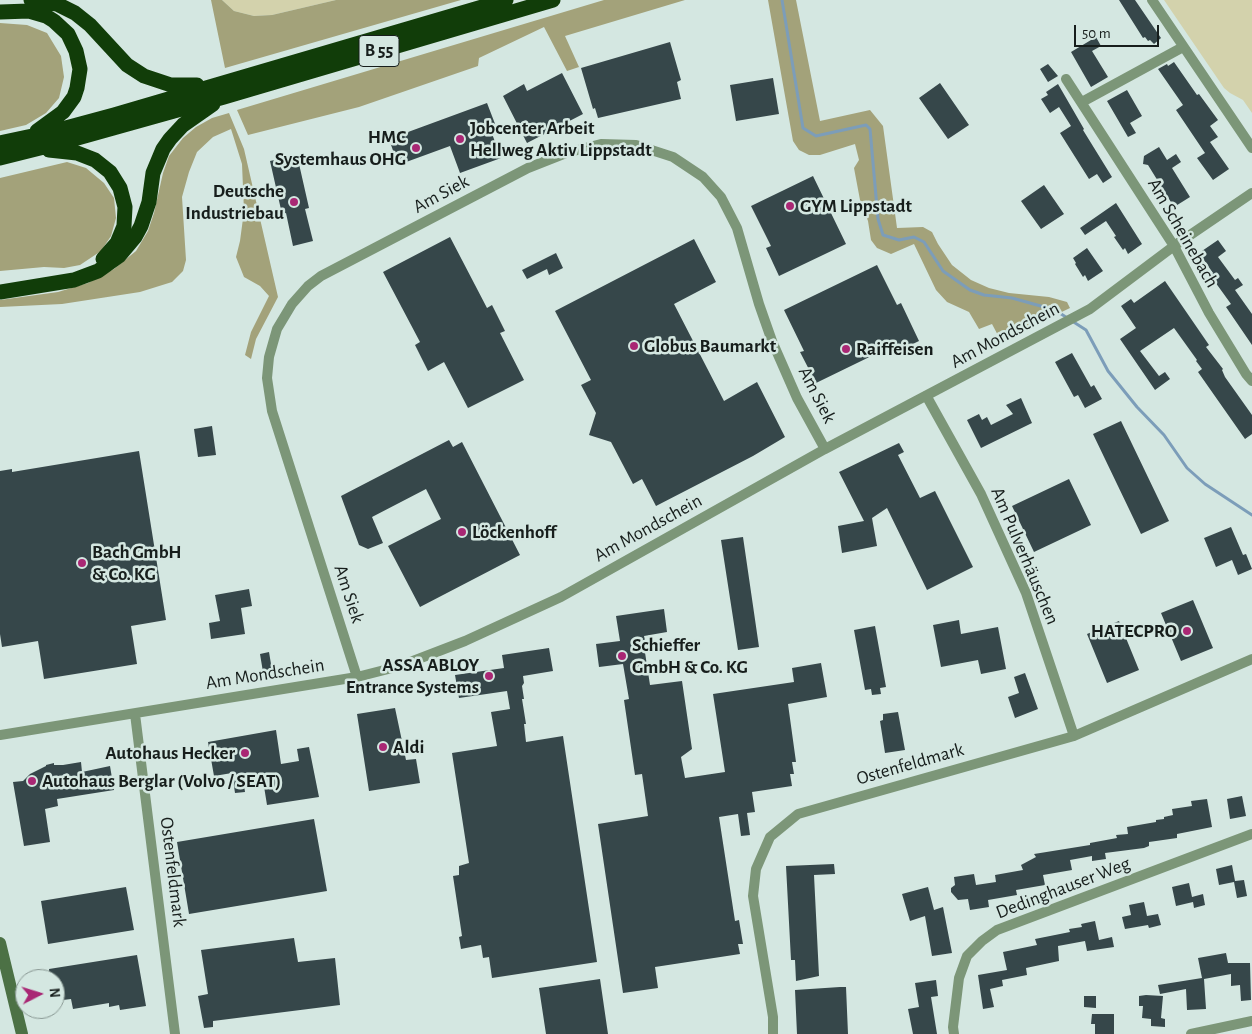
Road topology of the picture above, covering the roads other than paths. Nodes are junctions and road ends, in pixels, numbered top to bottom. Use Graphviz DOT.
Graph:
graph roads {
  1 [pos="27,0"];
  2 [pos="32,0"];
  3 [pos="506,0"];
  4 [pos="552,0"];
  5 [pos="1152,0"];
  6 [pos="0,3"];
  7 [pos="0,12"];
  8 [pos="1183,47"];
  9 [pos="1066,79"];
  10 [pos="227,89"];
  11 [pos="1082,102"];
  12 [pos="27,138"];
  13 [pos="0,144"];
  14 [pos="1252,148"];
  15 [pos="38,149"];
  16 [pos="0,158"];
  17 [pos="1252,193"];
  18 [pos="1174,246"];
  19 [pos="0,283"];
  20 [pos="0,292"];
  21 [pos="1252,381"];
  22 [pos="927,397"];
  23 [pos="825,449"];
  24 [pos="1252,659"];
  25 [pos="357,677"];
  26 [pos="135,714"];
  27 [pos="0,735"];
  28 [pos="1074,736"];
  29 [pos="1252,834"];
  30 [pos="0,943"];
  31 [pos="1252,1021"];
  32 [pos="22,1034"];
  33 [pos="175,1034"];
  34 [pos="773,1034"];
  35 [pos="954,1034"];
  36 [pos="1191,1034"];
  1 -- 6 [label="highway"];
  2 -- 10 [label="highway"];
  3 -- 10 [label="highway, B 55"];
  4 -- 10 [label="highway, B 55"];
  5 -- 8 [label="street"];
  7 -- 12 [label="highway"];
  8 -- 11 [label="street"];
  8 -- 14 [label="street"];
  9 -- 11 [label="street, Am Scheinebach"];
  10 -- 12 [label="highway, B 55"];
  10 -- 15 [label="highway, B 55"];
  10 -- 20 [label="highway"];
  11 -- 18 [label="street, Am Scheinebach"];
  12 -- 13 [label="highway, B 55"];
  15 -- 16 [label="highway, B 55"];
  15 -- 19 [label="highway"];
  17 -- 18 [label="street, Am Mondschein"];
  18 -- 21 [label="street, Am Scheinebach"];
  18 -- 22 [label="street, Am Mondschein"];
  22 -- 23 [label="street, Am Mondschein"];
  22 -- 28 [label="street, Am Pulverhäuschen"];
  23 -- 25 [label="street, Am Mondschein"];
  23 -- 25 [label="street, Am Siek"];
  24 -- 28 [label="street, Ostenfeldmark"];
  25 -- 26 [label="street, Am Mondschein"];
  26 -- 27 [label="street, Am Mondschein"];
  26 -- 33 [label="street, Ostenfeldmark"];
  28 -- 34 [label="street, Ostenfeldmark"];
  29 -- 35 [label="street, Dedinghauser Weg"];
  30 -- 32 [label="main road"];
  31 -- 36 [label="street"];
}
